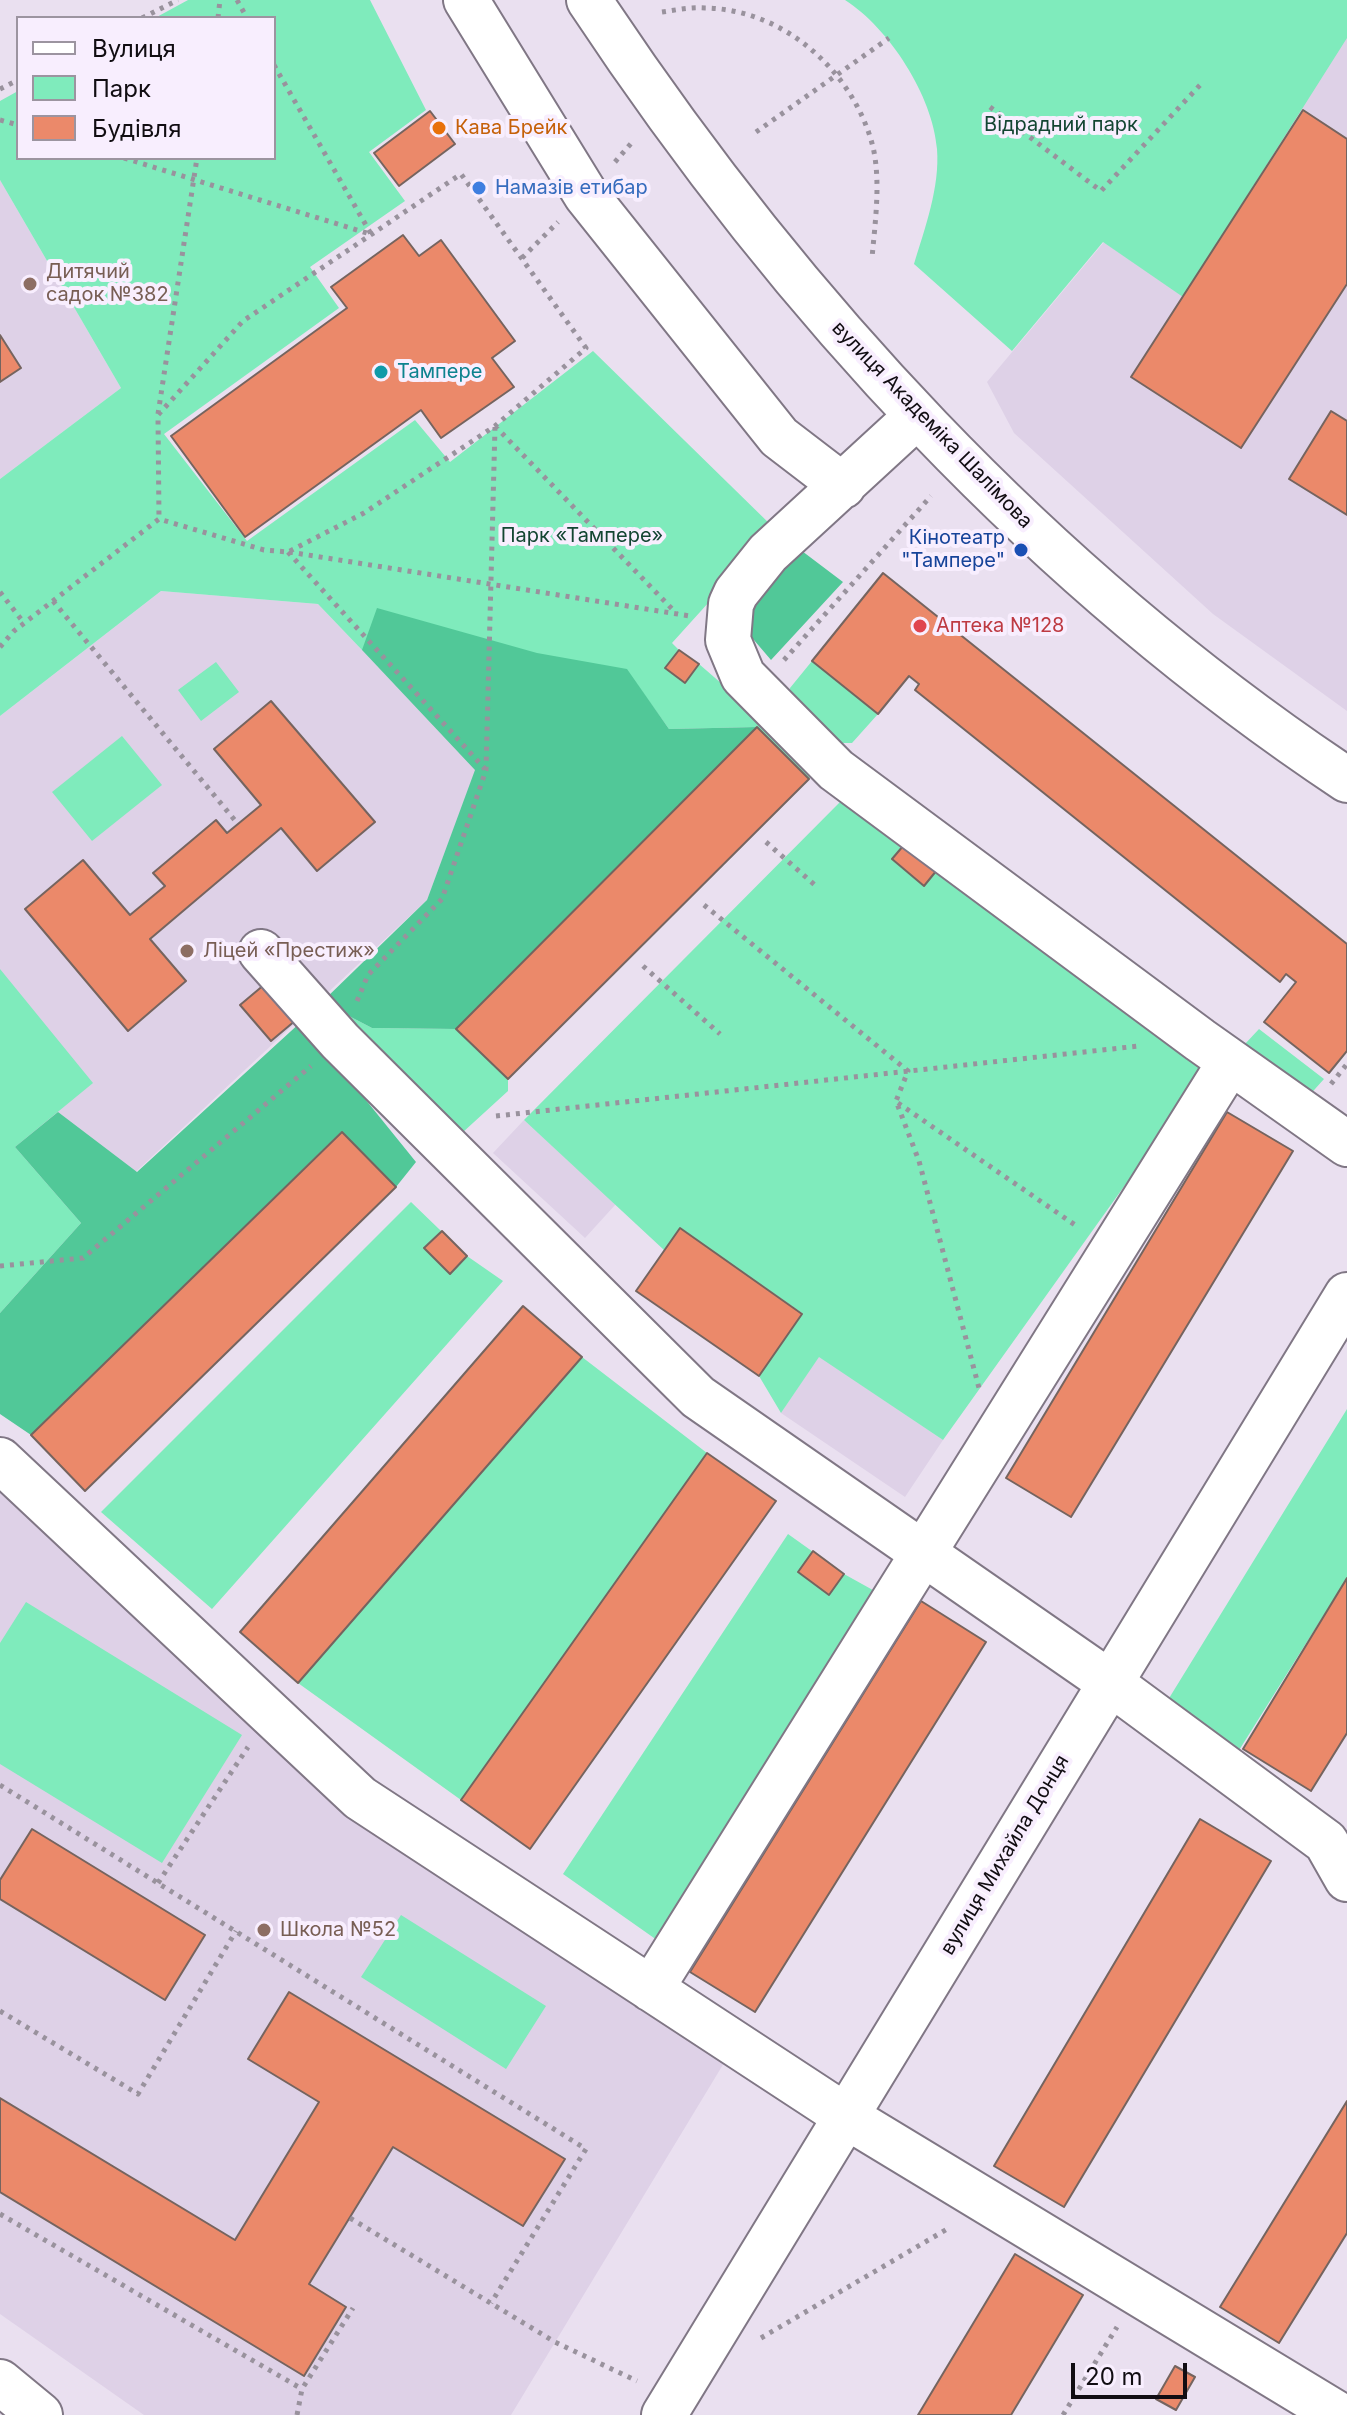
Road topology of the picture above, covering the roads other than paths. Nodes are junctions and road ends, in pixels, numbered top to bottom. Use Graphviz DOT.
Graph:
graph roads {
  1 [pos="466,0"];
  2 [pos="589,0"];
  3 [pos="611,0"];
  4 [pos="917,416"];
  5 [pos="843,486"];
  6 [pos="1347,757"];
  7 [pos="1347,780"];
  8 [pos="261,952"];
  9 [pos="1215,1051"];
  10 [pos="1347,1144"];
  11 [pos="1347,1295"];
  12 [pos="0,1460"];
  13 [pos="920,1552"];
  14 [pos="1109,1682"];
  15 [pos="1347,1879"];
  16 [pos="651,1989"];
  17 [pos="847,2117"];
  18 [pos="0,2382"];
  19 [pos="657,2401"];
  20 [pos="40,2415"];
  21 [pos="1339,2415"];
  1 -- 5 [label="street"];
  2 -- 4 [label="street, вулиця Академіка Шалімова"];
  3 -- 6 [label="street, вулиця Академіка Шалімова"];
  4 -- 5 [label="street"];
  4 -- 7 [label="street, вулиця Академіка Шалімова"];
  5 -- 9 [label="street"];
  8 -- 13 [label="street"];
  9 -- 10 [label="street"];
  9 -- 13 [label="street"];
  11 -- 14 [label="street, вулиця Михайла Донця"];
  12 -- 16 [label="street"];
  13 -- 14 [label="street"];
  13 -- 16 [label="street"];
  14 -- 15 [label="street"];
  14 -- 17 [label="street, вулиця Михайла Донця"];
  16 -- 17 [label="street"];
  17 -- 19 [label="street, вулиця Михайла Донця"];
  17 -- 21 [label="street"];
  18 -- 20 [label="street"];
}
